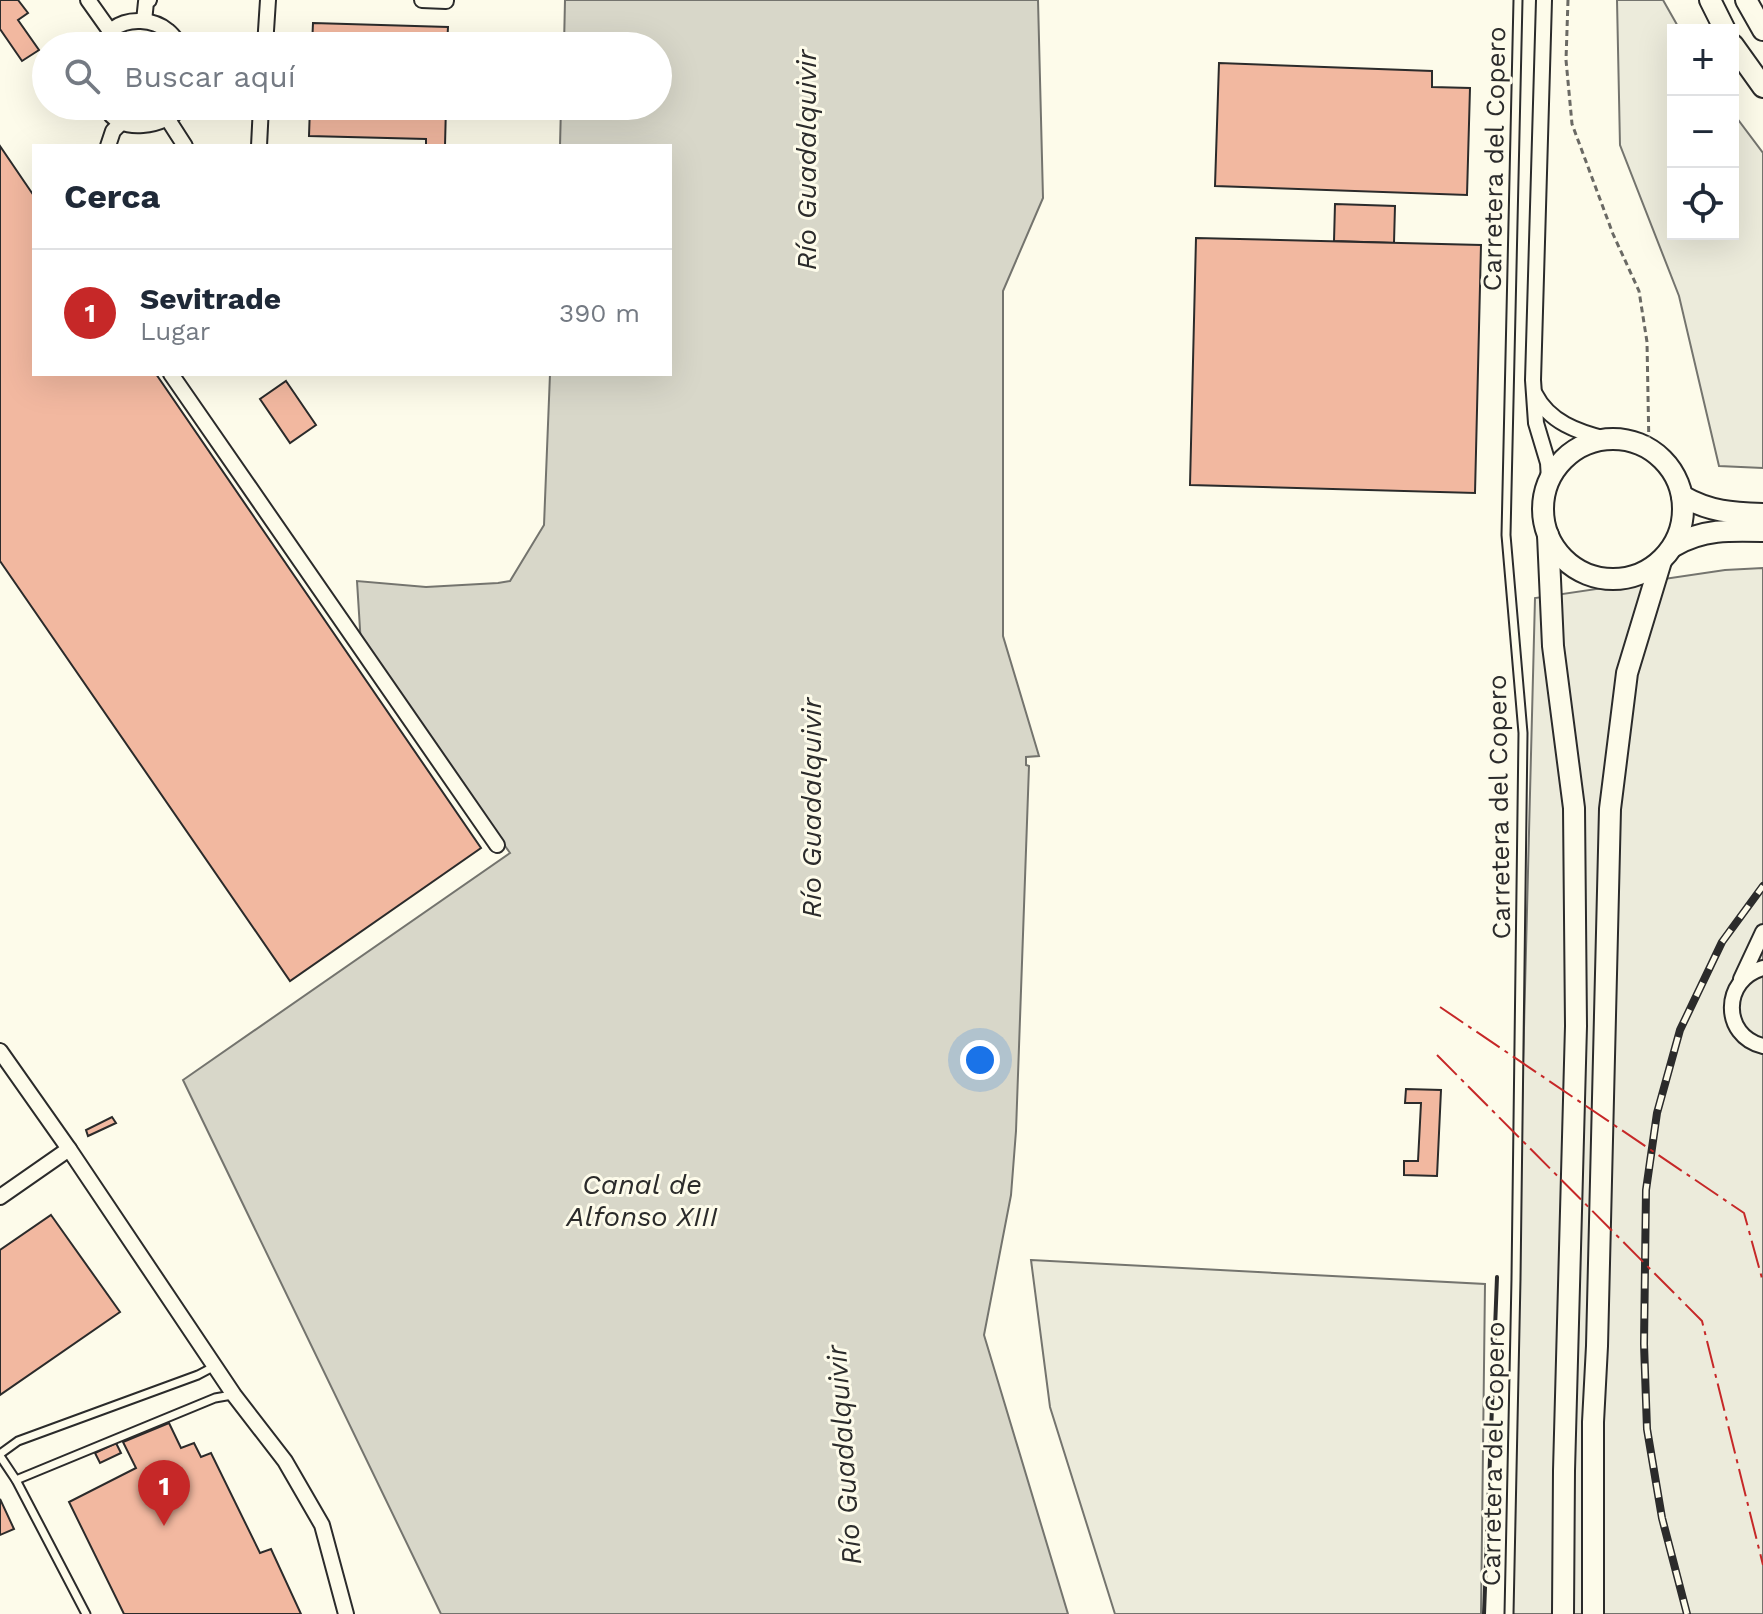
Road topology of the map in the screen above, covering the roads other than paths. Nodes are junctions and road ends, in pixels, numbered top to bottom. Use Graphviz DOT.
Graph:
graph roads {
  1 [pos="88,0"];
  2 [pos="149,0"];
  3 [pos="268,0"];
  4 [pos="422,0"];
  5 [pos="1518,0"];
  6 [pos="1544,0"];
  7 [pos="1710,0"];
  8 [pos="1746,0"];
  9 [pos="446,1"];
  10 [pos="144,21"];
  11 [pos="1722,24"];
  12 [pos="1763,30"];
  13 [pos="110,31"];
  14 [pos="170,32"];
  15 [pos="266,32"];
  16 [pos="1739,53"];
  17 [pos="1763,87"];
  18 [pos="118,120"];
  19 [pos="162,120"];
  20 [pos="168,120"];
  21 [pos="260,120"];
  22 [pos="121,123"];
  23 [pos="109,144"];
  24 [pos="184,144"];
  25 [pos="259,144"];
  26 [pos="172,376"];
  27 [pos="1533,391"];
  28 [pos="1606,439"];
  29 [pos="1549,479"];
  30 [pos="1682,496"];
  31 [pos="1763,514"];
  32 [pos="1763,531"];
  33 [pos="1548,535"];
  34 [pos="1667,553"];
  35 [pos="497,845"];
  36 [pos="1763,932"];
  37 [pos="1763,968"];
  38 [pos="1740,982"];
  39 [pos="1763,1046"];
  40 [pos="0,1051"];
  41 [pos="69,1149"];
  42 [pos="0,1197"];
  43 [pos="215,1366"];
  44 [pos="234,1395"];
  45 [pos="0,1455"];
  46 [pos="16,1480"];
  47 [pos="86,1614"];
  48 [pos="346,1614"];
  49 [pos="1509,1614"];
  50 [pos="1563,1614"];
  51 [pos="1593,1614"];
  1 -- 13 [label="street"];
  2 -- 10 [label="street"];
  3 -- 15 [label="street"];
  4 -- 9 [label="street"];
  5 -- 49 [label="lane, Carretera del Copero"];
  6 -- 27 [label="street"];
  7 -- 11 [label="main road"];
  8 -- 12 [label="main road"];
  10 -- 13 [label="street"];
  10 -- 14 [label="street"];
  16 -- 17 [label="main road"];
  18 -- 22 [label="street"];
  19 -- 22 [label="street"];
  20 -- 24 [label="street"];
  21 -- 25 [label="street"];
  22 -- 23 [label="street"];
  26 -- 35 [label="street"];
  27 -- 28 [label="street"];
  27 -- 29 [label="street"];
  28 -- 29 [label="main road"];
  28 -- 30 [label="main road"];
  29 -- 33 [label="main road"];
  30 -- 31 [label="main road"];
  30 -- 34 [label="main road"];
  32 -- 34 [label="main road"];
  33 -- 34 [label="main road"];
  33 -- 50 [label="main road"];
  34 -- 51 [label="main road"];
  36 -- 38 [label="street"];
  37 -- 38 [label="street"];
  38 -- 39 [label="street"];
  40 -- 41 [label="street"];
  41 -- 42 [label="street"];
  41 -- 43 [label="street"];
  43 -- 44 [label="street"];
  43 -- 45 [label="lane"];
  44 -- 46 [label="lane"];
  44 -- 48 [label="street"];
  45 -- 46 [label="lane"];
  46 -- 47 [label="lane"];
}
